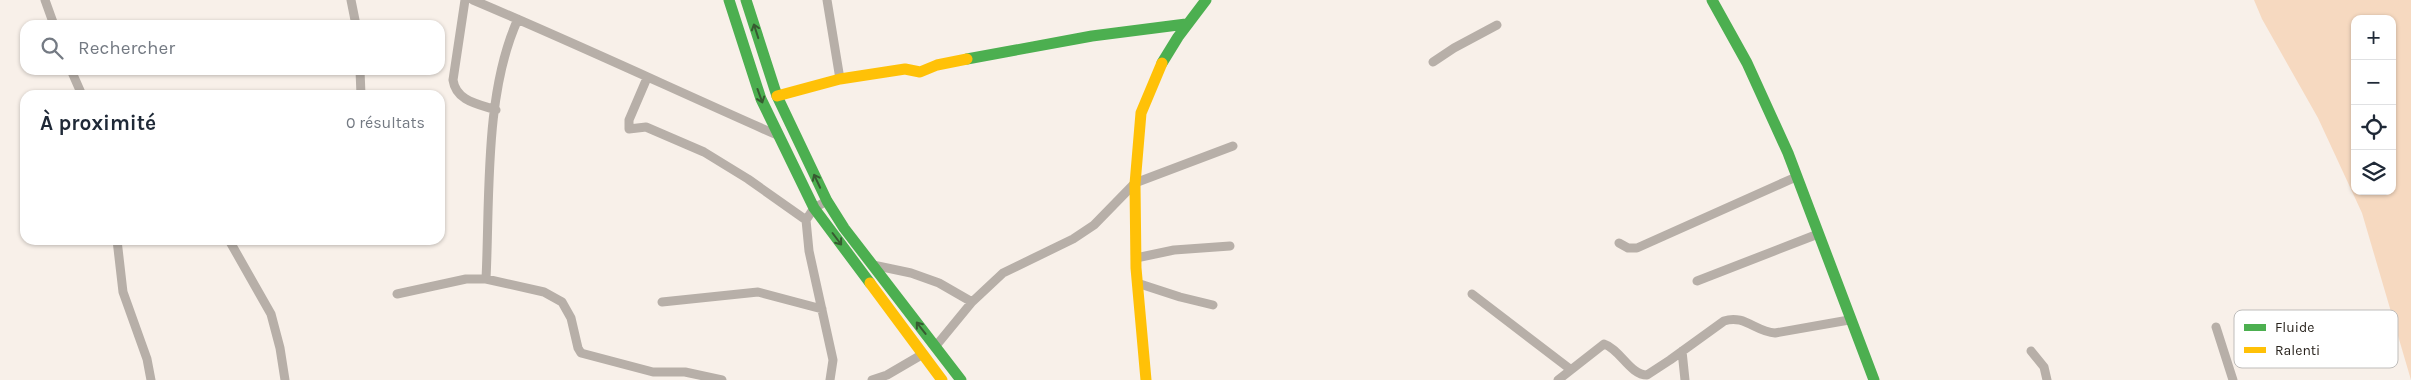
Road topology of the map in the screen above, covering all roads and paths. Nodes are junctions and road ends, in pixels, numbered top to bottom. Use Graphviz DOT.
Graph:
graph roads {
  1 [pos="45,0"];
  2 [pos="351,0"];
  3 [pos="465,0"];
  4 [pos="473,0"];
  5 [pos="729,0"];
  6 [pos="746,0"];
  7 [pos="827,0"];
  8 [pos="1206,0"];
  9 [pos="1712,2"];
  10 [pos="518,19"];
  11 [pos="52,20"];
  12 [pos="355,20"];
  13 [pos="1186,24"];
  14 [pos="1497,25"];
  15 [pos="1433,62"];
  16 [pos="73,75"];
  17 [pos="360,75"];
  18 [pos="647,78"];
  19 [pos="840,79"];
  20 [pos="80,90"];
  21 [pos="361,90"];
  22 [pos="776,96"];
  23 [pos="496,110"];
  24 [pos="776,135"];
  25 [pos="1233,146"];
  26 [pos="1796,177"];
  27 [pos="1135,183"];
  28 [pos="827,202"];
  29 [pos="814,208"];
  30 [pos="806,220"];
  31 [pos="1818,234"];
  32 [pos="1619,244"];
  33 [pos="118,245"];
  34 [pos="232,245"];
  35 [pos="1230,246"];
  36 [pos="1136,258"];
  37 [pos="873,265"];
  38 [pos="486,279"];
  39 [pos="1697,281"];
  40 [pos="1137,283"];
  41 [pos="396,294"];
  42 [pos="1472,294"];
  43 [pos="662,302"];
  44 [pos="972,302"];
  45 [pos="1213,305"];
  46 [pos="822,309"];
  47 [pos="1849,320"];
  48 [pos="2216,327"];
  49 [pos="936,347"];
  50 [pos="2032,350"];
  51 [pos="1682,351"];
  52 [pos="923,354"];
  53 [pos="1570,369"];
  54 [pos="151,380"];
  55 [pos="285,380"];
  56 [pos="722,380"];
  57 [pos="830,380"];
  58 [pos="872,380"];
  59 [pos="942,380"];
  60 [pos="961,380"];
  61 [pos="1146,380"];
  62 [pos="1558,380"];
  63 [pos="1685,380"];
  64 [pos="1874,380"];
  65 [pos="2047,380"];
  66 [pos="2233,380"];
  1 -- 11 [label="street"];
  2 -- 12 [label="street"];
  3 -- 23 [label="street"];
  4 -- 10 [label="street"];
  5 -- 24 [label="street, one-way"];
  22 -- 6 [label="street, one-way"];
  7 -- 19 [label="street"];
  8 -- 13 [label="street"];
  9 -- 26 [label="street"];
  10 -- 18 [label="street"];
  10 -- 23 [label="street"];
  13 -- 19 [label="street"];
  13 -- 27 [label="street"];
  14 -- 15 [label="street"];
  16 -- 20 [label="street"];
  17 -- 21 [label="street"];
  18 -- 24 [label="street"];
  18 -- 30 [label="street"];
  19 -- 22 [label="street"];
  28 -- 22 [label="street, one-way"];
  23 -- 38 [label="street"];
  24 -- 29 [label="street"];
  25 -- 27 [label="street"];
  26 -- 31 [label="street"];
  26 -- 32 [label="street"];
  27 -- 36 [label="street"];
  27 -- 44 [label="street"];
  28 -- 29 [label="street"];
  28 -- 37 [label="street"];
  29 -- 30 [label="street"];
  29 -- 52 [label="street, one-way"];
  30 -- 46 [label="street"];
  31 -- 39 [label="street"];
  31 -- 47 [label="street"];
  33 -- 54 [label="street"];
  34 -- 55 [label="street"];
  35 -- 36 [label="street"];
  36 -- 40 [label="street"];
  37 -- 44 [label="street"];
  49 -- 37 [label="street, one-way"];
  38 -- 41 [label="street"];
  38 -- 56 [label="street"];
  40 -- 45 [label="street"];
  40 -- 61 [label="street"];
  42 -- 53 [label="street"];
  43 -- 46 [label="street"];
  44 -- 49 [label="street"];
  46 -- 57 [label="street"];
  47 -- 51 [label="street"];
  47 -- 64 [label="street"];
  48 -- 66 [label="street"];
  49 -- 60 [label="street"];
  50 -- 65 [label="street"];
  51 -- 53 [label="street"];
  51 -- 63 [label="street"];
  52 -- 58 [label="street"];
  52 -- 59 [label="street"];
  53 -- 62 [label="street"];
}
